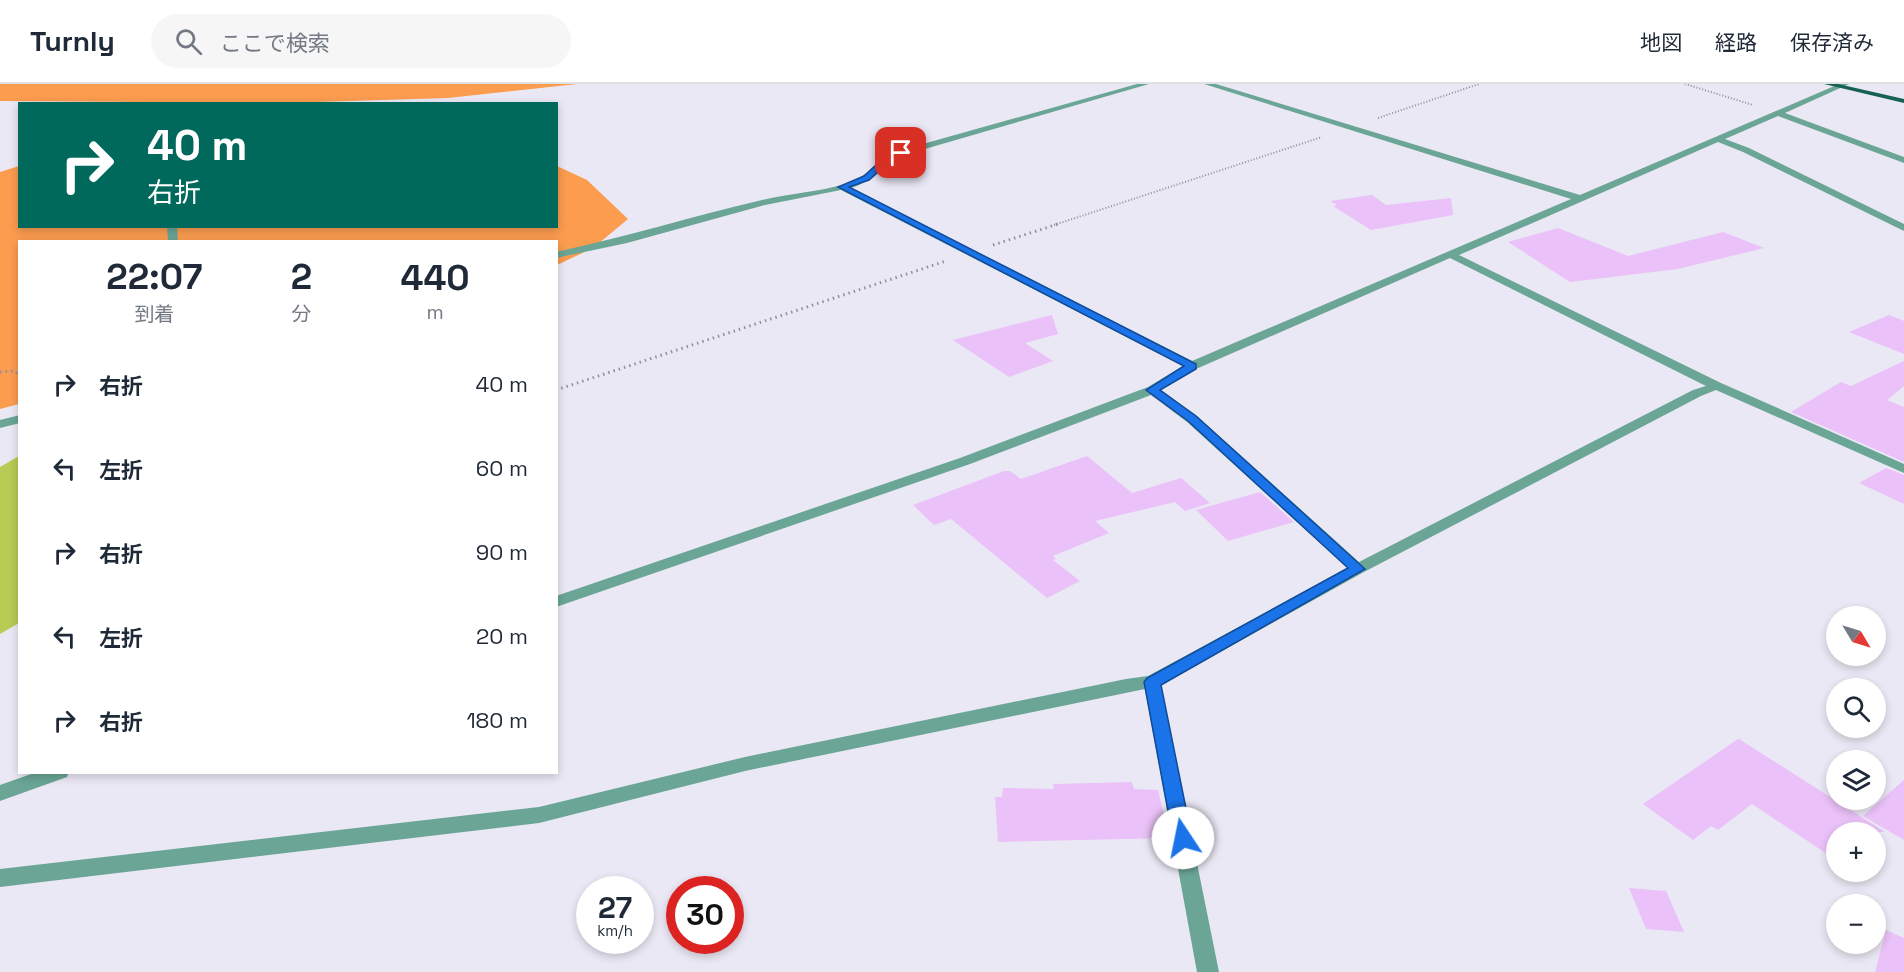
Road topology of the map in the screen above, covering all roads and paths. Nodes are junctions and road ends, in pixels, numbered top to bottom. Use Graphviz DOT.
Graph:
graph roads {
  1 [pos="1145,84"];
  2 [pos="1208,84"];
  3 [pos="1479,84"];
  4 [pos="1685,84"];
  5 [pos="1828,84"];
  6 [pos="1842,85"];
  7 [pos="1904,101"];
  8 [pos="1777,113"];
  9 [pos="1352,127"];
  10 [pos="1718,139"];
  11 [pos="1904,160"];
  12 [pos="842,187"];
  13 [pos="1582,199"];
  14 [pos="1904,228"];
  15 [pos="970,252"];
  16 [pos="558,255"];
  17 [pos="1451,255"];
  18 [pos="1192,366"];
  19 [pos="0,372"];
  20 [pos="18,374"];
  21 [pos="1717,386"];
  22 [pos="558,389"];
  23 [pos="1152,390"];
  24 [pos="18,420"];
  25 [pos="0,424"];
  26 [pos="1904,469"];
  27 [pos="1358,569"];
  28 [pos="558,602"];
  29 [pos="1152,682"];
  30 [pos="54,774"];
  31 [pos="0,793"];
  32 [pos="0,878"];
  33 [pos="1208,972"];
  1 -- 12 [label="street"];
  2 -- 9 [label="street"];
  3 -- 9 [label="path"];
  4 -- 8 [label="path"];
  5 -- 6 [label="main road"];
  6 -- 7 [label="main road"];
  6 -- 8 [label="street"];
  8 -- 10 [label="street"];
  8 -- 11 [label="street"];
  9 -- 13 [label="street"];
  9 -- 15 [label="path"];
  10 -- 13 [label="street"];
  10 -- 14 [label="street"];
  12 -- 15 [label="street"];
  12 -- 16 [label="street"];
  13 -- 17 [label="street"];
  15 -- 18 [label="street"];
  15 -- 22 [label="path"];
  17 -- 18 [label="street"];
  17 -- 21 [label="street"];
  18 -- 23 [label="street"];
  19 -- 20 [label="path"];
  21 -- 26 [label="street"];
  21 -- 27 [label="street"];
  23 -- 27 [label="street"];
  23 -- 28 [label="street"];
  24 -- 25 [label="street"];
  27 -- 29 [label="street"];
  29 -- 32 [label="street"];
  29 -- 33 [label="street"];
  30 -- 31 [label="street"];
}
